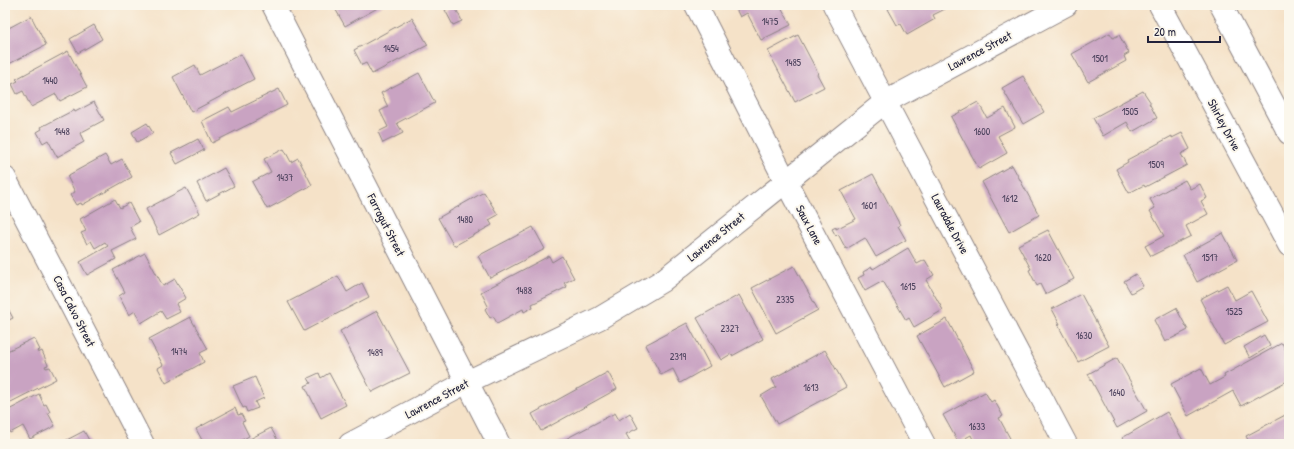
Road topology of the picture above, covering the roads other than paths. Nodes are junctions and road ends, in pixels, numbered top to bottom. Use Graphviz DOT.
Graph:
graph roads {
  1 [pos="273,5"];
  2 [pos="696,5"];
  3 [pos="834,5"];
  4 [pos="1066,5"];
  5 [pos="1160,5"];
  6 [pos="1221,5"];
  7 [pos="885,102"];
  8 [pos="1289,133"];
  9 [pos="5,178"];
  10 [pos="786,182"];
  11 [pos="1289,245"];
  12 [pos="467,382"];
  13 [pos="143,444"];
  14 [pos="350,444"];
  15 [pos="499,444"];
  16 [pos="924,444"];
  17 [pos="1066,444"];
  1 -- 12 [label="street, Farragut Street"];
  2 -- 10 [label="street, Saux Lane"];
  3 -- 7 [label="street, Lauradale Drive"];
  4 -- 7 [label="street, Lawrence Street"];
  5 -- 11 [label="street, Shirley Drive"];
  6 -- 8 [label="street"];
  7 -- 10 [label="street, Lawrence Street"];
  7 -- 17 [label="street, Lauradale Drive"];
  9 -- 13 [label="street, Casa Calvo Street"];
  10 -- 12 [label="street, Lawrence Street"];
  10 -- 16 [label="street, Saux Lane"];
  12 -- 14 [label="street, Lawrence Street"];
  12 -- 15 [label="street, Farragut Street"];
}
